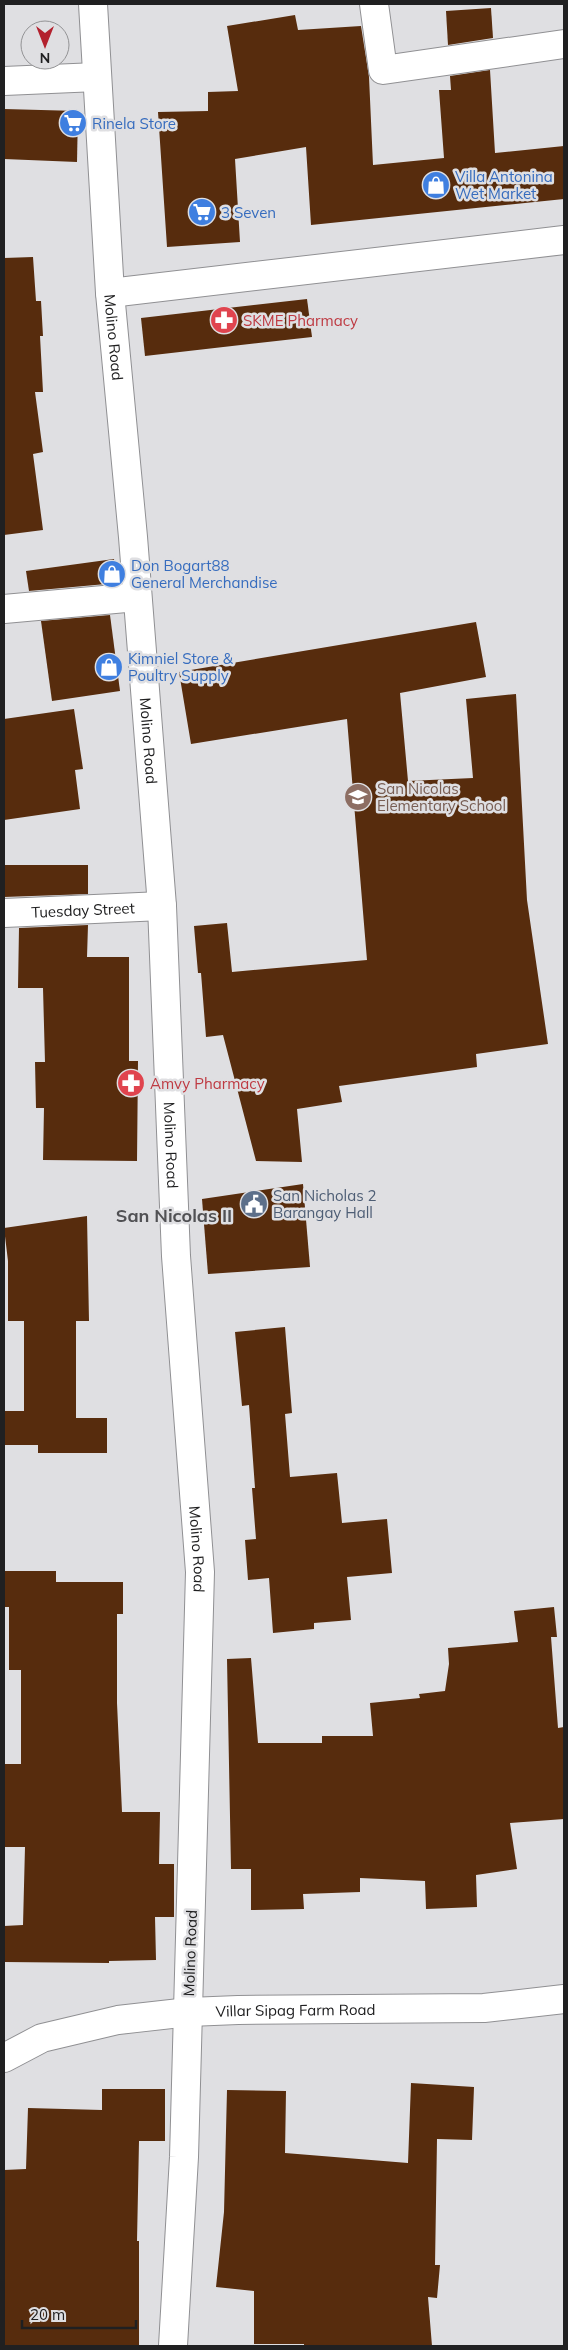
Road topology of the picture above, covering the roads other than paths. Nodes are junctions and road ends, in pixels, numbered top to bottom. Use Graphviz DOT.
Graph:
graph roads {
  1 [pos="93,4"];
  2 [pos="374,4"];
  3 [pos="564,44"];
  4 [pos="98,76"];
  5 [pos="4,81"];
  6 [pos="564,240"];
  7 [pos="110,292"];
  8 [pos="137,597"];
  9 [pos="4,609"];
  10 [pos="162,906"];
  11 [pos="4,913"];
  12 [pos="564,1999"];
  13 [pos="189,2012"];
  14 [pos="4,2058"];
  15 [pos="173,2346"];
  1 -- 4 [label="main road, Molino Road"];
  2 -- 3 [label="main road"];
  4 -- 5 [label="main road"];
  4 -- 7 [label="main road, Molino Road"];
  6 -- 7 [label="main road"];
  7 -- 8 [label="main road, Molino Road"];
  8 -- 9 [label="main road"];
  8 -- 10 [label="main road, Molino Road"];
  10 -- 11 [label="main road, Tuesday Street"];
  10 -- 13 [label="main road, Molino Road"];
  12 -- 13 [label="main road, Villar Sipag Farm Road"];
  13 -- 14 [label="main road, Villar Sipag Farm Road"];
  13 -- 15 [label="main road, Molino Road"];
}
